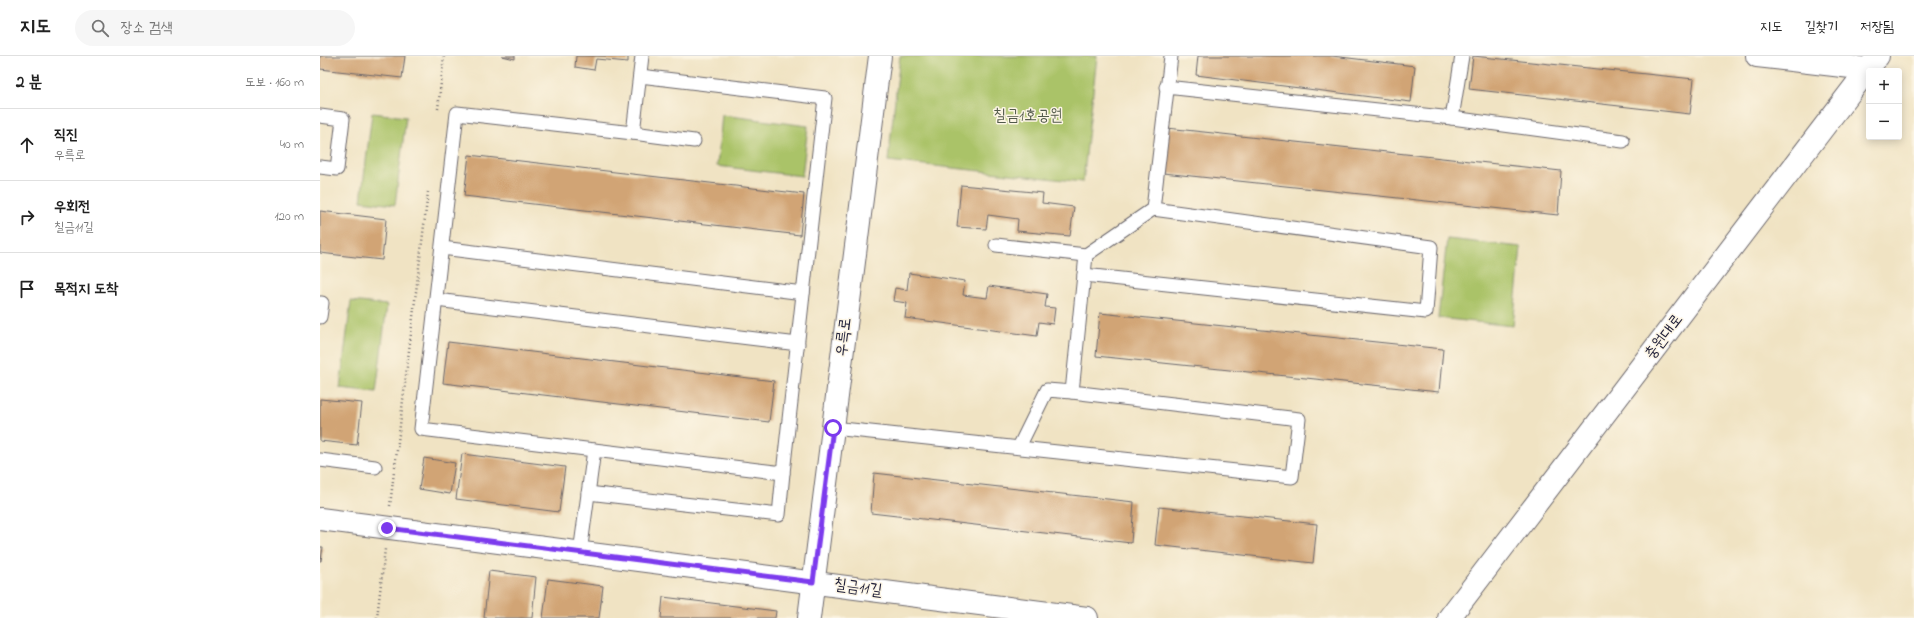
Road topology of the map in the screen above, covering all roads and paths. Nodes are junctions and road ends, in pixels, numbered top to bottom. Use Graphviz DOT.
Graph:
graph roads {
  1 [pos="444,56"];
  2 [pos="642,56"];
  3 [pos="880,56"];
  4 [pos="1171,56"];
  5 [pos="1462,56"];
  6 [pos="1757,56"];
  7 [pos="1873,63"];
  8 [pos="640,76"];
  9 [pos="1166,87"];
  10 [pos="437,111"];
  11 [pos="320,116"];
  12 [pos="1452,118"];
  13 [pos="634,133"];
  14 [pos="694,140"];
  15 [pos="1623,141"];
  16 [pos="320,167"];
  17 [pos="428,190"];
  18 [pos="1153,209"];
  19 [pos="996,245"];
  20 [pos="442,248"];
  21 [pos="1086,255"];
  22 [pos="1084,275"];
  23 [pos="803,293"];
  24 [pos="436,300"];
  25 [pos="320,302"];
  26 [pos="320,317"];
  27 [pos="798,344"];
  28 [pos="1072,392"];
  29 [pos="833,428"];
  30 [pos="1019,447"];
  31 [pos="594,450"];
  32 [pos="320,460"];
  33 [pos="375,467"];
  34 [pos="783,473"];
  35 [pos="588,493"];
  36 [pos="320,520"];
  37 [pos="387,528"];
  38 [pos="580,553"];
  39 [pos="813,582"];
  40 [pos="377,618"];
  41 [pos="809,618"];
  42 [pos="1087,618"];
  43 [pos="1449,618"];
  1 -- 10 [label="path"];
  2 -- 8 [label="lane"];
  3 -- 29 [label="street, 우륵로"];
  4 -- 9 [label="lane"];
  5 -- 12 [label="lane"];
  6 -- 7 [label="street"];
  7 -- 43 [label="street, 충원대로"];
  8 -- 13 [label="lane"];
  8 -- 23 [label="lane"];
  9 -- 12 [label="lane"];
  9 -- 18 [label="lane"];
  11 -- 16 [label="lane"];
  12 -- 15 [label="lane"];
  13 -- 14 [label="lane"];
  13 -- 20 [label="lane"];
  17 -- 37 [label="path"];
  18 -- 21 [label="lane"];
  18 -- 22 [label="lane"];
  19 -- 21 [label="lane"];
  20 -- 23 [label="lane"];
  20 -- 24 [label="lane"];
  21 -- 22 [label="lane"];
  22 -- 28 [label="lane"];
  23 -- 27 [label="lane"];
  24 -- 27 [label="lane"];
  24 -- 31 [label="lane"];
  25 -- 26 [label="lane"];
  27 -- 34 [label="lane"];
  28 -- 30 [label="lane"];
  28 -- 30 [label="lane"];
  29 -- 30 [label="lane"];
  29 -- 39 [label="street, 우륵로"];
  31 -- 34 [label="lane"];
  31 -- 35 [label="lane"];
  32 -- 33 [label="lane"];
  34 -- 35 [label="lane"];
  35 -- 38 [label="lane"];
  36 -- 37 [label="street, 칠금11길"];
  37 -- 38 [label="street, 칠금11길"];
  37 -- 40 [label="path"];
  38 -- 39 [label="street, 칠금11길"];
  39 -- 41 [label="street, 우륵로"];
  39 -- 42 [label="street, 칠금11길"];
}
